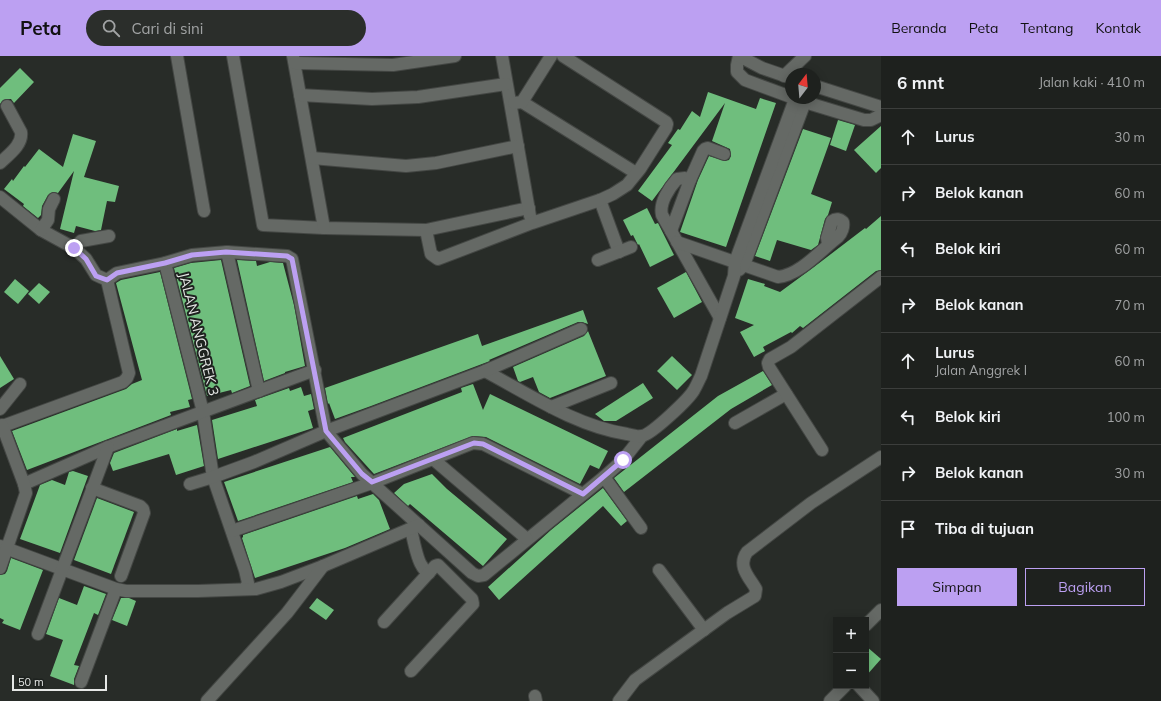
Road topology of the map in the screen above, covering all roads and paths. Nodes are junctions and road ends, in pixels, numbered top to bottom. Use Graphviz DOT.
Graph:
graph roads {
  1 [pos="177,56"];
  2 [pos="233,56"];
  3 [pos="455,56"];
  4 [pos="502,56"];
  5 [pos="551,56"];
  6 [pos="563,56"];
  7 [pos="739,56"];
  8 [pos="805,56"];
  9 [pos="294,60"];
  10 [pos="795,68"];
  11 [pos="785,76"];
  12 [pos="506,84"];
  13 [pos="821,88"];
  14 [pos="300,95"];
  15 [pos="785,95"];
  16 [pos="516,103"];
  17 [pos="794,104"];
  18 [pos="812,104"];
  19 [pos="7,106"];
  20 [pos="881,107"];
  21 [pos="881,115"];
  22 [pos="518,146"];
  23 [pos="724,154"];
  24 [pos="312,158"];
  25 [pos="0,163"];
  26 [pos="636,173"];
  27 [pos="690,180"];
  28 [pos="0,197"];
  29 [pos="54,199"];
  30 [pos="600,200"];
  31 [pos="529,208"];
  32 [pos="204,211"];
  33 [pos="532,223"];
  34 [pos="324,228"];
  35 [pos="41,230"];
  36 [pos="426,230"];
  37 [pos="671,231"];
  38 [pos="109,236"];
  39 [pos="677,242"];
  40 [pos="828,245"];
  41 [pos="631,247"];
  42 [pos="74,248"];
  43 [pos="226,252"];
  44 [pos="619,252"];
  45 [pos="598,260"];
  46 [pos="165,263"];
  47 [pos="739,263"];
  48 [pos="881,278"];
  49 [pos="107,280"];
  50 [pos="720,318"];
  51 [pos="582,329"];
  52 [pos="315,370"];
  53 [pos="485,371"];
  54 [pos="611,383"];
  55 [pos="20,384"];
  56 [pos="259,391"];
  57 [pos="786,394"];
  58 [pos="551,407"];
  59 [pos="0,409"];
  60 [pos="204,412"];
  61 [pos="734,423"];
  62 [pos="1,426"];
  63 [pos="326,431"];
  64 [pos="642,436"];
  65 [pos="108,447"];
  66 [pos="822,450"];
  67 [pos="881,457"];
  68 [pos="433,459"];
  69 [pos="213,477"];
  70 [pos="604,477"];
  71 [pos="372,482"];
  72 [pos="24,484"];
  73 [pos="190,484"];
  74 [pos="92,488"];
  75 [pos="583,494"];
  76 [pos="415,527"];
  77 [pos="641,528"];
  78 [pos="232,530"];
  79 [pos="527,539"];
  80 [pos="3,548"];
  81 [pos="324,566"];
  82 [pos="0,568"];
  83 [pos="62,570"];
  84 [pos="659,570"];
  85 [pos="429,573"];
  86 [pos="121,576"];
  87 [pos="116,589"];
  88 [pos="245,590"];
  89 [pos="881,610"];
  90 [pos="384,622"];
  91 [pos="869,622"];
  92 [pos="704,630"];
  93 [pos="38,634"];
  94 [pos="411,671"];
  95 [pos="81,682"];
  96 [pos="842,689"];
  97 [pos="862,689"];
  98 [pos="881,698"];
  99 [pos="207,701"];
  100 [pos="619,701"];
  101 [pos="830,701"];
  102 [pos="873,701"];
  103 [pos="877,701"];
  1 -- 32 [label="street"];
  2 -- 34 [label="street"];
  3 -- 9 [label="street"];
  4 -- 12 [label="street"];
  5 -- 16 [label="street"];
  6 -- 26 [label="street"];
  7 -- 11 [label="street"];
  7 -- 15 [label="street"];
  8 -- 10 [label="street"];
  9 -- 14 [label="street"];
  12 -- 14 [label="street"];
  12 -- 16 [label="street"];
  13 -- 20 [label="street"];
  14 -- 24 [label="street"];
  16 -- 22 [label="street"];
  16 -- 26 [label="street"];
  17 -- 47 [label="street"];
  18 -- 21 [label="street"];
  19 -- 25 [label="street"];
  22 -- 24 [label="street"];
  22 -- 31 [label="street"];
  23 -- 27 [label="street"];
  24 -- 34 [label="street"];
  26 -- 30 [label="street"];
  27 -- 37 [label="street"];
  27 -- 37 [label="street"];
  28 -- 35 [label="street"];
  29 -- 35 [label="street"];
  30 -- 33 [label="street"];
  30 -- 44 [label="street"];
  31 -- 33 [label="street"];
  31 -- 36 [label="street"];
  33 -- 36 [label="street"];
  34 -- 36 [label="street"];
  35 -- 42 [label="street"];
  37 -- 39 [label="street"];
  38 -- 42 [label="street"];
  39 -- 47 [label="street"];
  39 -- 50 [label="street"];
  40 -- 47 [label="street"];
  41 -- 44 [label="street"];
  42 -- 49 [label="street"];
  43 -- 46 [label="street"];
  43 -- 52 [label="street"];
  43 -- 56 [label="street"];
  44 -- 45 [label="street"];
  46 -- 49 [label="street"];
  46 -- 60 [label="street, JALAN ANGGREK 3"];
  47 -- 50 [label="street"];
  48 -- 57 [label="street"];
  49 -- 62 [label="street"];
  50 -- 64 [label="street"];
  51 -- 53 [label="street"];
  52 -- 56 [label="street"];
  52 -- 63 [label="street"];
  53 -- 58 [label="street"];
  53 -- 63 [label="street"];
  54 -- 58 [label="street"];
  55 -- 59 [label="street"];
  56 -- 60 [label="street"];
  57 -- 61 [label="street"];
  57 -- 66 [label="street"];
  58 -- 64 [label="street"];
  60 -- 65 [label="street"];
  60 -- 69 [label="street, JALAN ANGGREK 3"];
  62 -- 72 [label="street"];
  63 -- 69 [label="street"];
  63 -- 71 [label="street"];
  64 -- 70 [label="street"];
  65 -- 72 [label="street"];
  65 -- 74 [label="street"];
  67 -- 92 [label="street"];
  68 -- 71 [label="street"];
  68 -- 75 [label="street"];
  68 -- 79 [label="street"];
  69 -- 73 [label="street"];
  69 -- 78 [label="street, JALAN ANGGREK 3"];
  70 -- 75 [label="street"];
  70 -- 77 [label="street"];
  71 -- 76 [label="street"];
  71 -- 78 [label="street"];
  72 -- 80 [label="street"];
  74 -- 83 [label="street"];
  74 -- 86 [label="street"];
  75 -- 79 [label="street"];
  76 -- 79 [label="street"];
  76 -- 81 [label="street"];
  76 -- 85 [label="street"];
  78 -- 88 [label="street, JALAN ANGGREK 3"];
  80 -- 82 [label="street"];
  80 -- 83 [label="street"];
  81 -- 88 [label="street"];
  81 -- 99 [label="street"];
  83 -- 87 [label="street"];
  83 -- 93 [label="street"];
  84 -- 92 [label="street"];
  85 -- 90 [label="street"];
  85 -- 94 [label="street"];
  87 -- 88 [label="street"];
  87 -- 95 [label="street"];
  89 -- 91 [label="street"];
  92 -- 100 [label="street"];
  96 -- 101 [label="street"];
  97 -- 102 [label="street"];
  98 -- 103 [label="street"];
}
